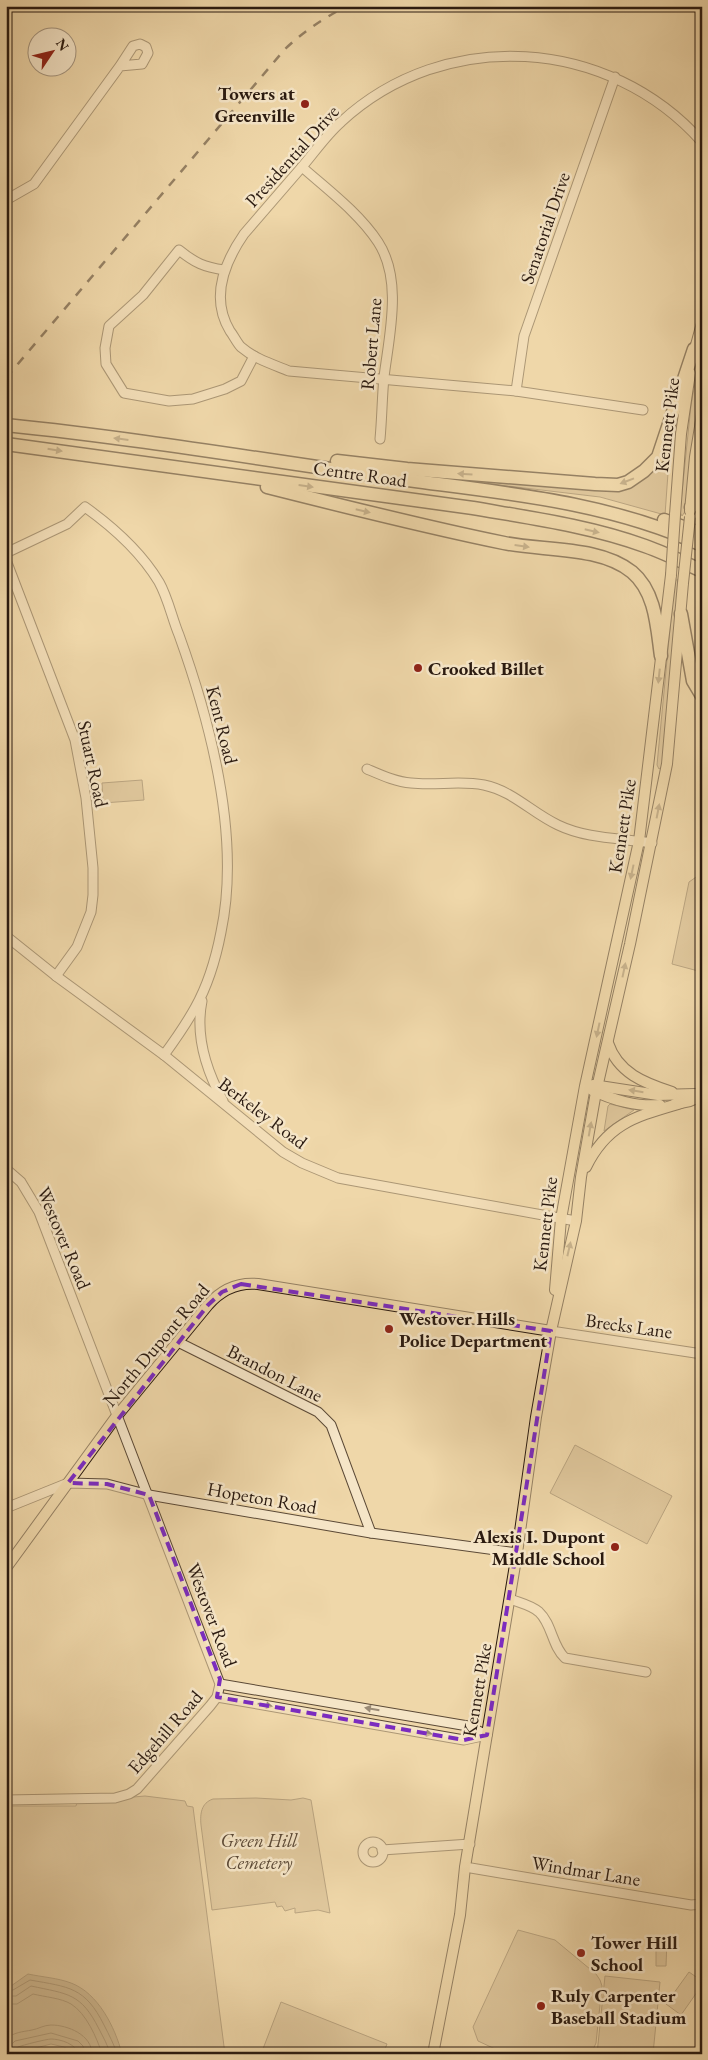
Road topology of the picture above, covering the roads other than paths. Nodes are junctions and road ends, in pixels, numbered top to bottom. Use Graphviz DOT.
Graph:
graph roads {
  1 [pos="120,66"];
  2 [pos="615,78"];
  3 [pos="702,142"];
  4 [pos="302,167"];
  5 [pos="6,200"];
  6 [pos="224,270"];
  7 [pos="702,323"];
  8 [pos="694,350"];
  9 [pos="254,356"];
  10 [pos="384,379"];
  11 [pos="516,391"];
  12 [pos="643,410"];
  13 [pos="702,415"];
  14 [pos="6,425"];
  15 [pos="380,438"];
  16 [pos="6,444"];
  17 [pos="170,446"];
  18 [pos="206,472"];
  19 [pos="522,495"];
  20 [pos="702,496"];
  21 [pos="690,512"];
  22 [pos="702,534"];
  23 [pos="702,545"];
  24 [pos="6,553"];
  25 [pos="666,554"];
  26 [pos="6,560"];
  27 [pos="702,571"];
  28 [pos="702,580"];
  29 [pos="681,614"];
  30 [pos="661,656"];
  31 [pos="702,696"];
  32 [pos="367,769"];
  33 [pos="639,840"];
  34 [pos="652,842"];
  35 [pos="6,936"];
  36 [pos="56,976"];
  37 [pos="205,986"];
  38 [pos="608,1043"];
  39 [pos="164,1055"];
  40 [pos="585,1086"];
  41 [pos="597,1088"];
  42 [pos="702,1095"];
  43 [pos="683,1099"];
  44 [pos="225,1105"];
  45 [pos="6,1169"];
  46 [pos="581,1177"];
  47 [pos="561,1219"];
  48 [pos="576,1221"];
  49 [pos="551,1331"];
  50 [pos="178,1342"];
  51 [pos="702,1354"];
  52 [pos="116,1417"];
  53 [pos="68,1483"];
  54 [pos="149,1495"];
  55 [pos="6,1508"];
  56 [pos="371,1533"];
  57 [pos="518,1553"];
  58 [pos="6,1568"];
  59 [pos="510,1599"];
  60 [pos="646,1672"];
  61 [pos="220,1684"];
  62 [pos="217,1697"];
  63 [pos="487,1735"];
  64 [pos="6,1800"];
  65 [pos="470,1844"];
  66 [pos="382,1850"];
  67 [pos="466,1867"];
  68 [pos="702,1904"];
  69 [pos="433,2054"];
  1 -- 5 [label="street"];
  2 -- 3 [label="street, Presidential Drive"];
  2 -- 4 [label="street, Presidential Drive"];
  2 -- 11 [label="street, Senatorial Drive"];
  4 -- 6 [label="street, Presidential Drive"];
  4 -- 10 [label="street, Robert Lane"];
  6 -- 9 [label="street, Presidential Drive"];
  6 -- 9 [label="street"];
  7 -- 8 [label="main road, Kennett Pike"];
  8 -- 17 [label="highway, one-way"];
  8 -- 30 [label="main road, Kennett Pike, bridge"];
  9 -- 10 [label="street, Presidential Drive"];
  10 -- 11 [label="street, Presidential Drive"];
  10 -- 15 [label="street, Robert Lane"];
  11 -- 12 [label="street, Presidential Drive"];
  13 -- 21 [label="main road, Kennett Pike"];
  17 -- 14 [label="highway, Centre Road, one-way"];
  16 -- 18 [label="highway, Centre Road, one-way"];
  17 -- 19 [label="highway, Centre Road"];
  18 -- 25 [label="highway, Centre Road, one-way"];
  18 -- 30 [label="highway, one-way"];
  19 -- 22 [label="highway"];
  19 -- 23 [label="highway, Centre Road"];
  20 -- 21 [label="highway"];
  21 -- 29 [label="main road, Kennett Pike, bridge"];
  24 -- 37 [label="street, Kent Road"];
  25 -- 27 [label="highway, Centre Road"];
  25 -- 28 [label="highway"];
  26 -- 36 [label="street, Stuart Road"];
  29 -- 31 [label="highway"];
  34 -- 29 [label="main road, Kennett Pike, one-way"];
  30 -- 33 [label="main road, Kennett Pike, one-way"];
  32 -- 33 [label="street"];
  33 -- 34 [label="street"];
  33 -- 40 [label="main road, Kennett Pike, one-way"];
  38 -- 34 [label="main road, Kennett Pike, one-way"];
  35 -- 36 [label="street, Berkeley Road"];
  36 -- 39 [label="street, Berkeley Road"];
  37 -- 39 [label="street, Kent Road"];
  37 -- 44 [label="street, Kent Road"];
  38 -- 41 [label="main road, Kennett Pike"];
  43 -- 38 [label="main road, one-way"];
  39 -- 44 [label="street, Berkeley Road"];
  40 -- 41 [label="main road"];
  40 -- 47 [label="main road, Kennett Pike"];
  41 -- 43 [label="main road"];
  46 -- 41 [label="main road, Kennett Pike, one-way"];
  42 -- 43 [label="main road"];
  43 -- 46 [label="main road"];
  44 -- 47 [label="street, Berkeley Road"];
  45 -- 52 [label="street, Westover Road"];
  46 -- 48 [label="main road, Kennett Pike"];
  47 -- 48 [label="street, Berkeley Road"];
  47 -- 49 [label="main road, Kennett Pike"];
  49 -- 48 [label="main road, Kennett Pike, one-way"];
  49 -- 50 [label="main road, North Dupont Road"];
  49 -- 51 [label="street, Brecks Lane"];
  49 -- 57 [label="main road, Kennett Pike"];
  50 -- 52 [label="main road, North Dupont Road"];
  50 -- 56 [label="street, Brandon Lane"];
  52 -- 53 [label="main road, North Dupont Road"];
  52 -- 54 [label="street, Westover Road"];
  53 -- 54 [label="street, Hopeton Road"];
  53 -- 55 [label="street, Hopeton Road"];
  53 -- 58 [label="main road, North Dupont Road"];
  54 -- 56 [label="street, Hopeton Road"];
  54 -- 61 [label="street, Westover Road"];
  56 -- 57 [label="street, Hopeton Road"];
  57 -- 59 [label="main road, Kennett Pike"];
  59 -- 60 [label="street"];
  59 -- 63 [label="main road, Kennett Pike"];
  61 -- 62 [label="street, Edgehill Road"];
  63 -- 61 [label="street, Westover Road, one-way"];
  62 -- 63 [label="street, Westover Road, one-way"];
  62 -- 64 [label="street, Edgehill Road"];
  63 -- 65 [label="main road, Kennett Pike"];
  65 -- 66 [label="street"];
  65 -- 67 [label="main road, Kennett Pike"];
  67 -- 68 [label="street, Windmar Lane"];
  67 -- 69 [label="main road, Kennett Pike"];
}
